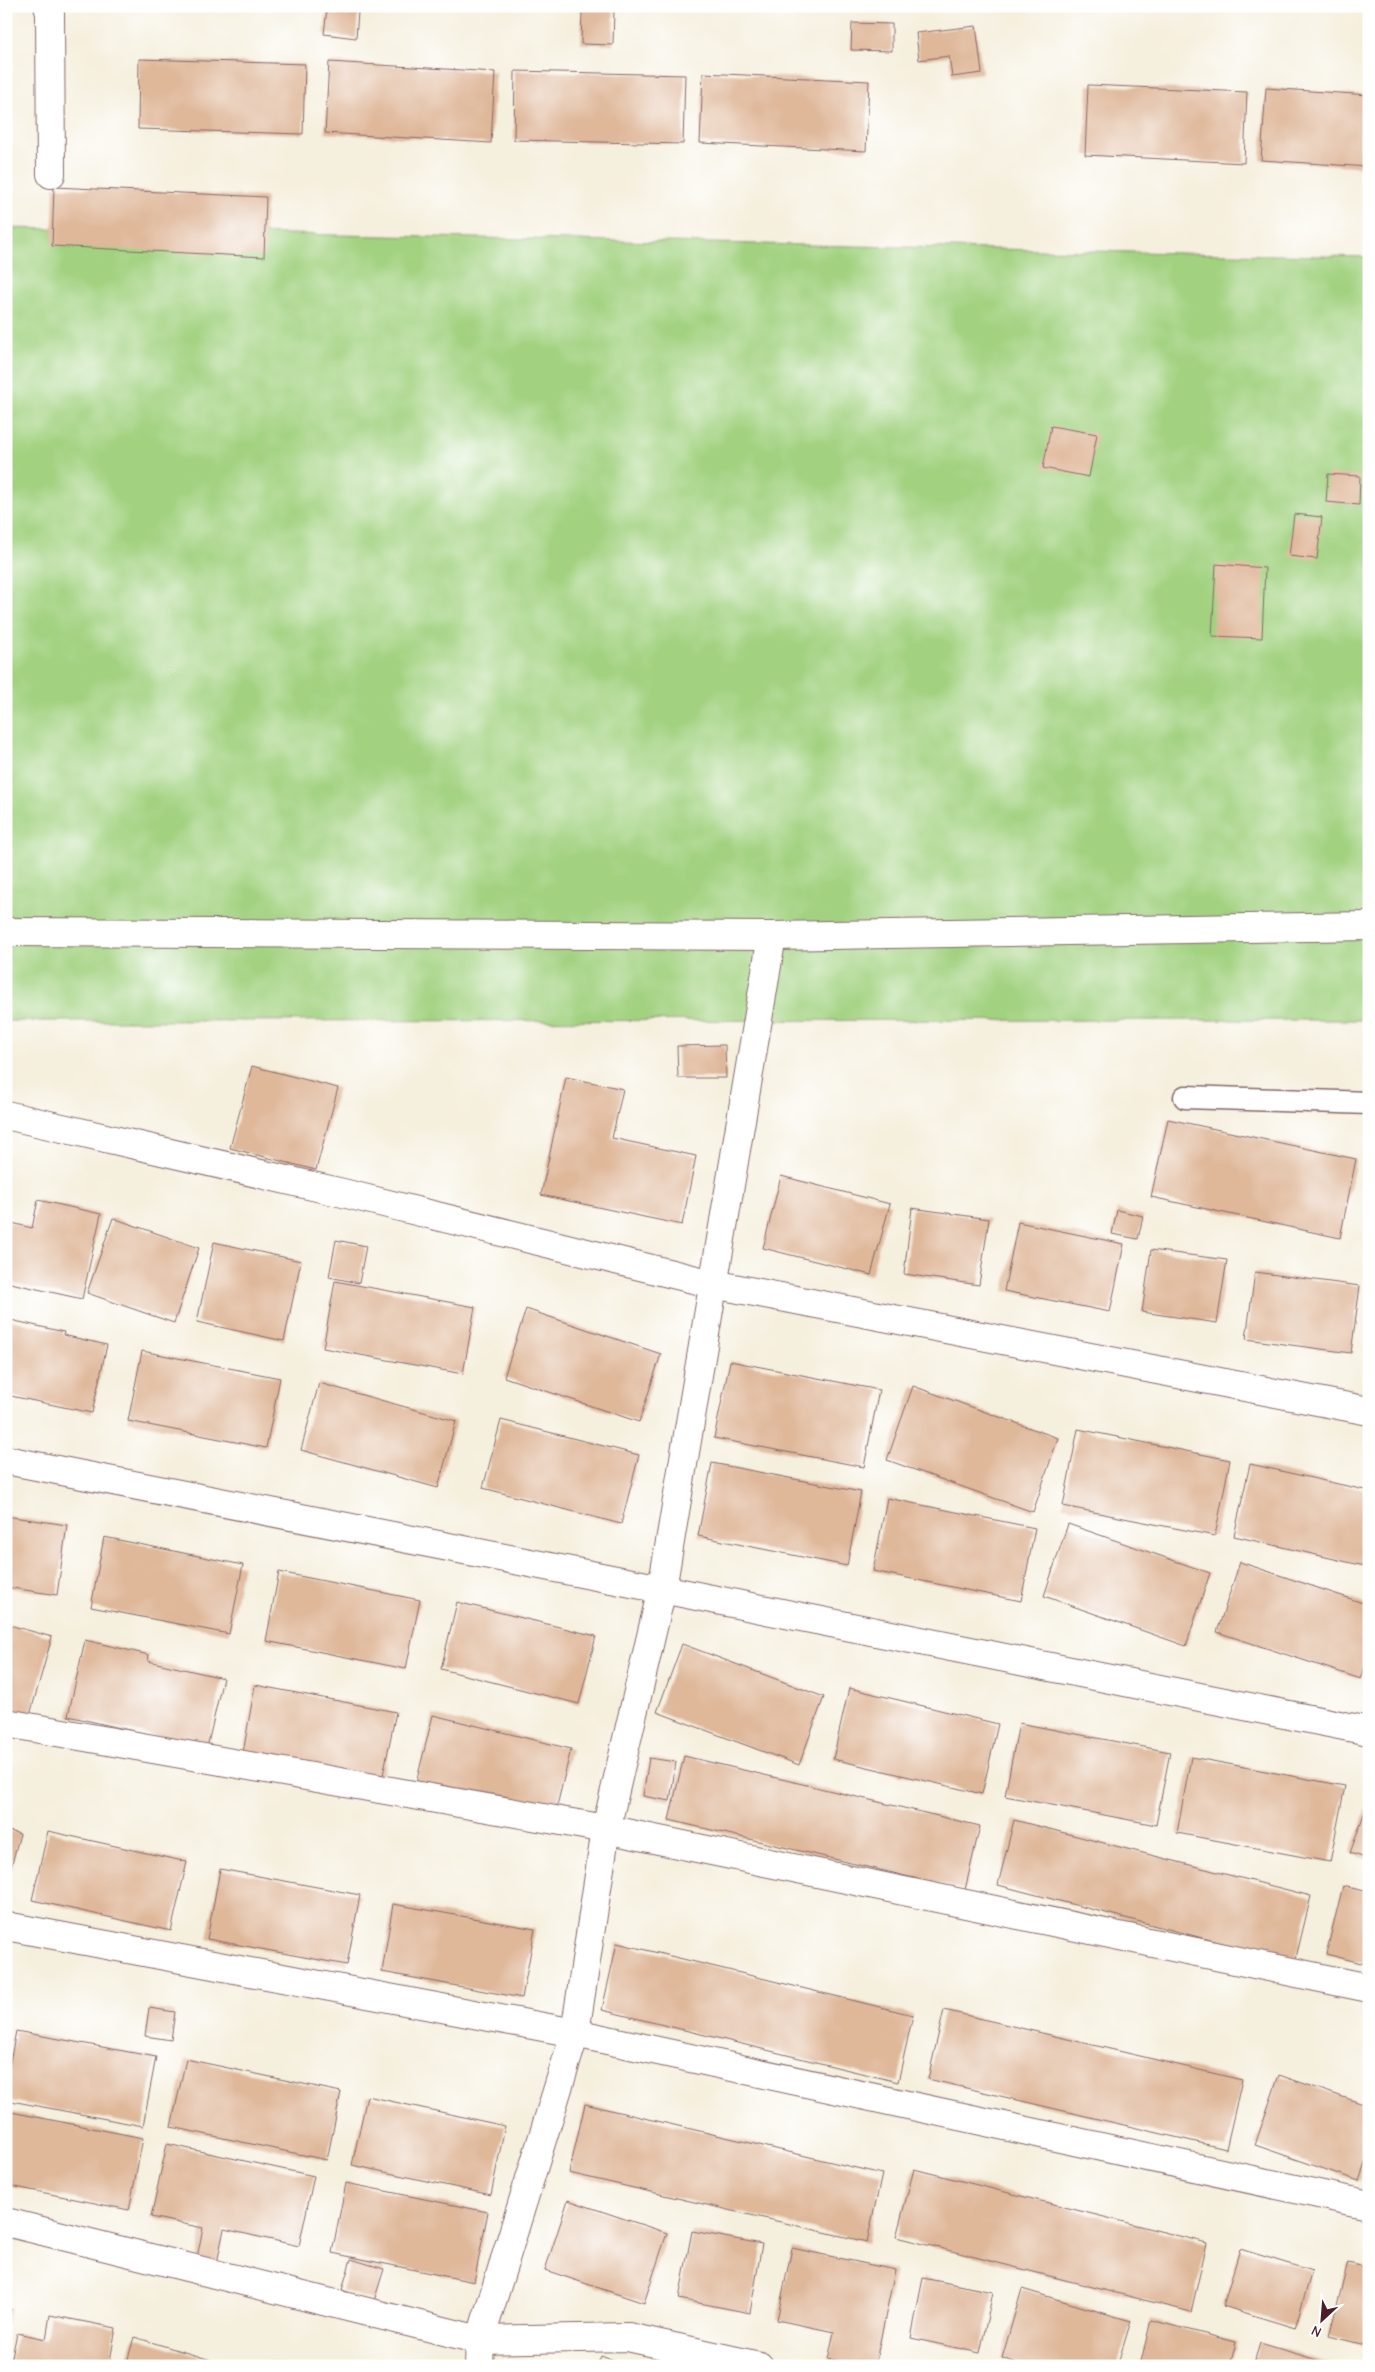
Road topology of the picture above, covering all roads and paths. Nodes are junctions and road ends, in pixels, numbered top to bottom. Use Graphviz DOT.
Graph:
graph roads {
  1 [pos="55,8"];
  2 [pos="50,174"];
  3 [pos="1369,926"];
  4 [pos="6,932"];
  5 [pos="772,936"];
  6 [pos="1185,1097"];
  7 [pos="1369,1103"];
  8 [pos="6,1115"];
  9 [pos="713,1284"];
  10 [pos="1369,1410"];
  11 [pos="6,1460"];
  12 [pos="662,1589"];
  13 [pos="6,1723"];
  14 [pos="1369,1731"];
  15 [pos="606,1829"];
  16 [pos="6,1926"];
  17 [pos="1369,1988"];
  18 [pos="575,2033"];
  19 [pos="1369,2205"];
  20 [pos="6,2222"];
  21 [pos="480,2353"];
  22 [pos="759,2366"];
  1 -- 2 [label="street"];
  3 -- 5 [label="street"];
  4 -- 5 [label="street"];
  5 -- 9 [label="street"];
  6 -- 7 [label="lane"];
  8 -- 9 [label="street"];
  9 -- 10 [label="street"];
  9 -- 12 [label="street"];
  11 -- 12 [label="street"];
  12 -- 14 [label="street"];
  12 -- 15 [label="street"];
  13 -- 15 [label="street"];
  15 -- 17 [label="street"];
  15 -- 18 [label="street"];
  16 -- 18 [label="street"];
  18 -- 19 [label="street"];
  18 -- 21 [label="street"];
  20 -- 21 [label="street"];
  21 -- 22 [label="street"];
}
